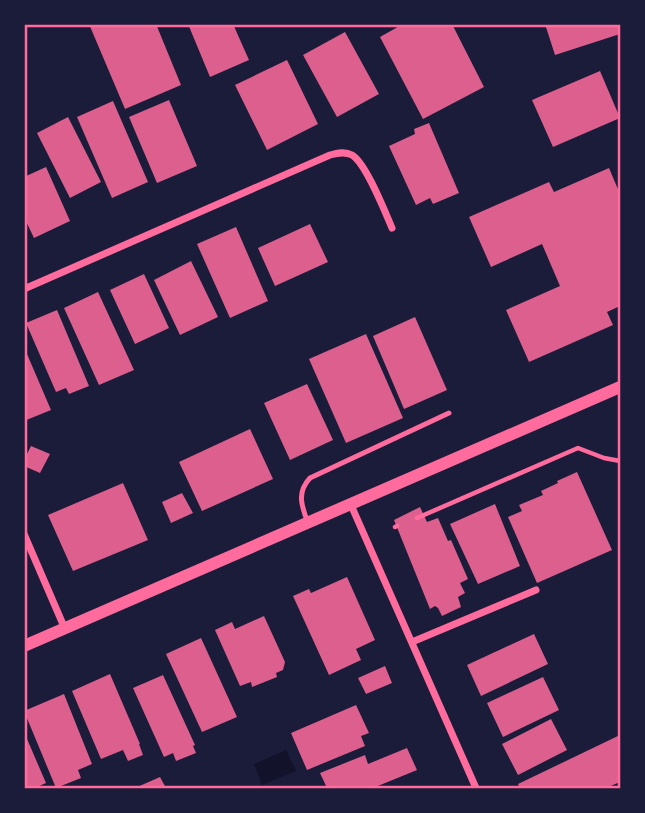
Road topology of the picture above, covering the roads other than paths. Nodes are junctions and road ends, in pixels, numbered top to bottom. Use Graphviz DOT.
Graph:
graph roads {
  1 [pos="393,228"];
  2 [pos="24,289"];
  3 [pos="621,387"];
  4 [pos="449,413"];
  5 [pos="351,505"];
  6 [pos="308,523"];
  7 [pos="24,534"];
  8 [pos="536,590"];
  9 [pos="65,629"];
  10 [pos="412,642"];
  11 [pos="24,646"];
  12 [pos="476,789"];
  1 -- 2 [label="street"];
  3 -- 5 [label="street"];
  4 -- 6 [label="lane"];
  5 -- 6 [label="street"];
  5 -- 10 [label="street"];
  6 -- 9 [label="street"];
  7 -- 9 [label="street"];
  8 -- 10 [label="street"];
  9 -- 11 [label="street"];
  10 -- 12 [label="street"];
}
